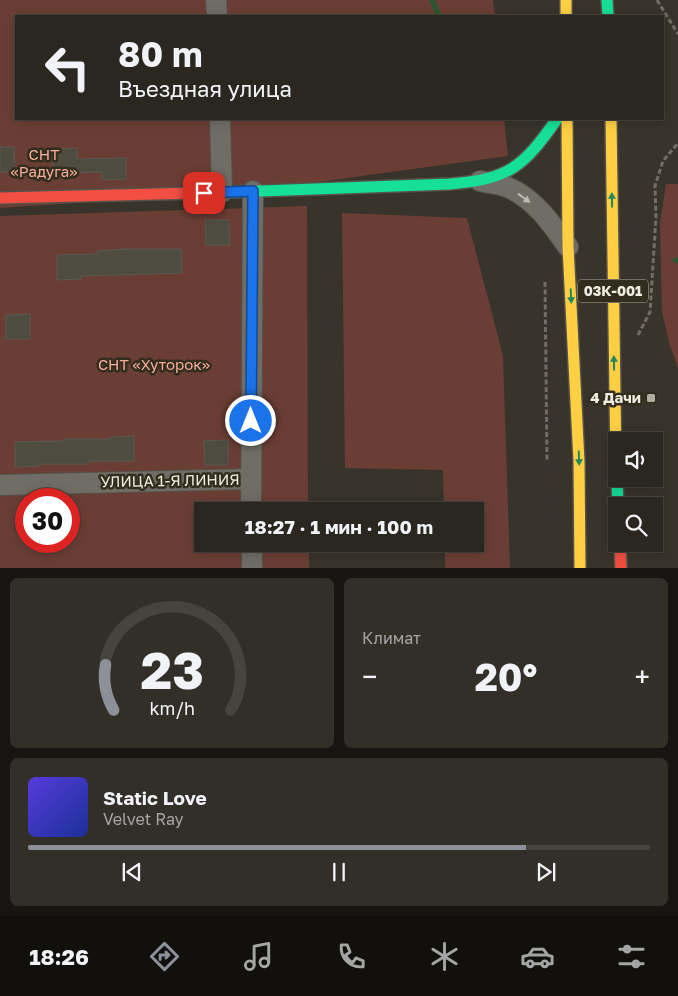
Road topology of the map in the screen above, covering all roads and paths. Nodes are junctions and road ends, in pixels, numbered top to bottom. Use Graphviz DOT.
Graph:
graph roads {
  1 [pos="216,0"];
  2 [pos="566,0"];
  3 [pos="608,0"];
  4 [pos="657,0"];
  5 [pos="217,15"];
  6 [pos="566,15"];
  7 [pos="608,15"];
  8 [pos="678,34"];
  9 [pos="220,120"];
  10 [pos="556,120"];
  11 [pos="566,120"];
  12 [pos="611,120"];
  13 [pos="678,143"];
  14 [pos="480,181"];
  15 [pos="253,191"];
  16 [pos="222,192"];
  17 [pos="0,198"];
  18 [pos="568,247"];
  19 [pos="545,278"];
  20 [pos="638,340"];
  21 [pos="616,432"];
  22 [pos="546,461"];
  23 [pos="250,479"];
  24 [pos="0,485"];
  25 [pos="251,502"];
  26 [pos="252,552"];
  27 [pos="620,552"];
  28 [pos="252,568"];
  29 [pos="580,568"];
  30 [pos="621,568"];
  1 -- 5 [label="street"];
  2 -- 6 [label="main road"];
  3 -- 7 [label="main road"];
  4 -- 8 [label="path"];
  9 -- 16 [label="street"];
  10 -- 14 [label="main road"];
  11 -- 18 [label="main road, 03К-001"];
  21 -- 12 [label="main road, 03К-001, one-way"];
  13 -- 20 [label="path"];
  14 -- 15 [label="main road"];
  14 -- 18 [label="street, one-way"];
  15 -- 16 [label="main road"];
  15 -- 23 [label="street"];
  16 -- 17 [label="main road"];
  18 -- 29 [label="main road, 03К-001, one-way"];
  19 -- 22 [label="path"];
  23 -- 24 [label="street, УЛИЦА 1-Я ЛИНИЯ"];
  23 -- 25 [label="street"];
  26 -- 28 [label="street"];
  27 -- 30 [label="main road"];
}
